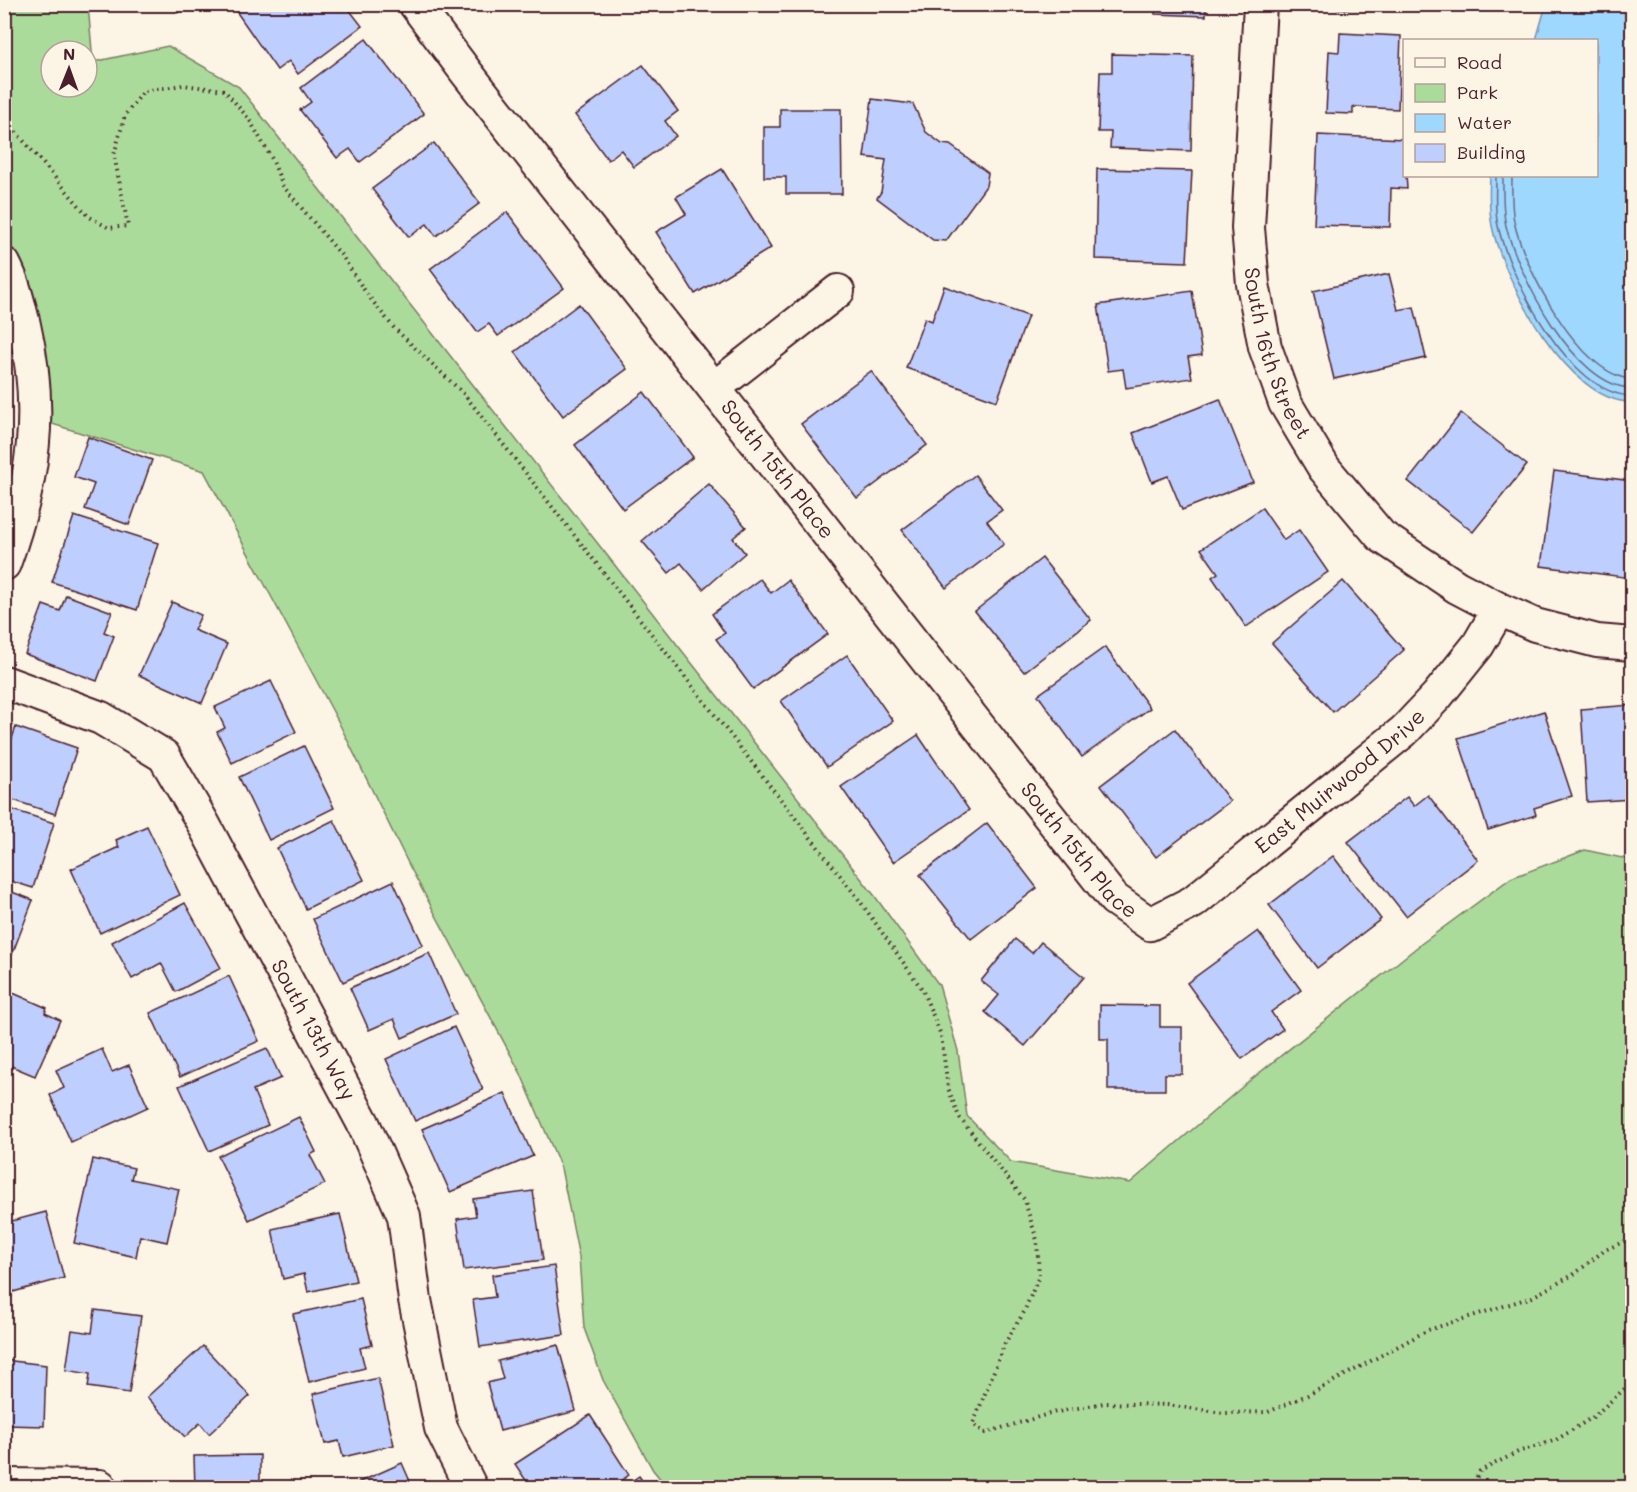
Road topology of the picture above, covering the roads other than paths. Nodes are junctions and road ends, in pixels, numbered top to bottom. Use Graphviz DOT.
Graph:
graph roads {
  1 [pos="415,4"];
  2 [pos="1260,4"];
  3 [pos="4,264"];
  4 [pos="838,291"];
  5 [pos="714,388"];
  6 [pos="4,564"];
  7 [pos="1499,609"];
  8 [pos="1632,644"];
  9 [pos="4,682"];
  10 [pos="1150,924"];
  11 [pos="4,1485"];
  12 [pos="100,1486"];
  13 [pos="471,1488"];
  1 -- 5 [label="street, South 15th Place"];
  2 -- 7 [label="street, South 16th Street"];
  3 -- 6 [label="street"];
  4 -- 5 [label="street"];
  5 -- 10 [label="street, South 15th Place"];
  7 -- 8 [label="street, South 16th Street"];
  7 -- 10 [label="street, East Muirwood Drive"];
  9 -- 13 [label="street, South 13th Way"];
  11 -- 12 [label="street"];
}
